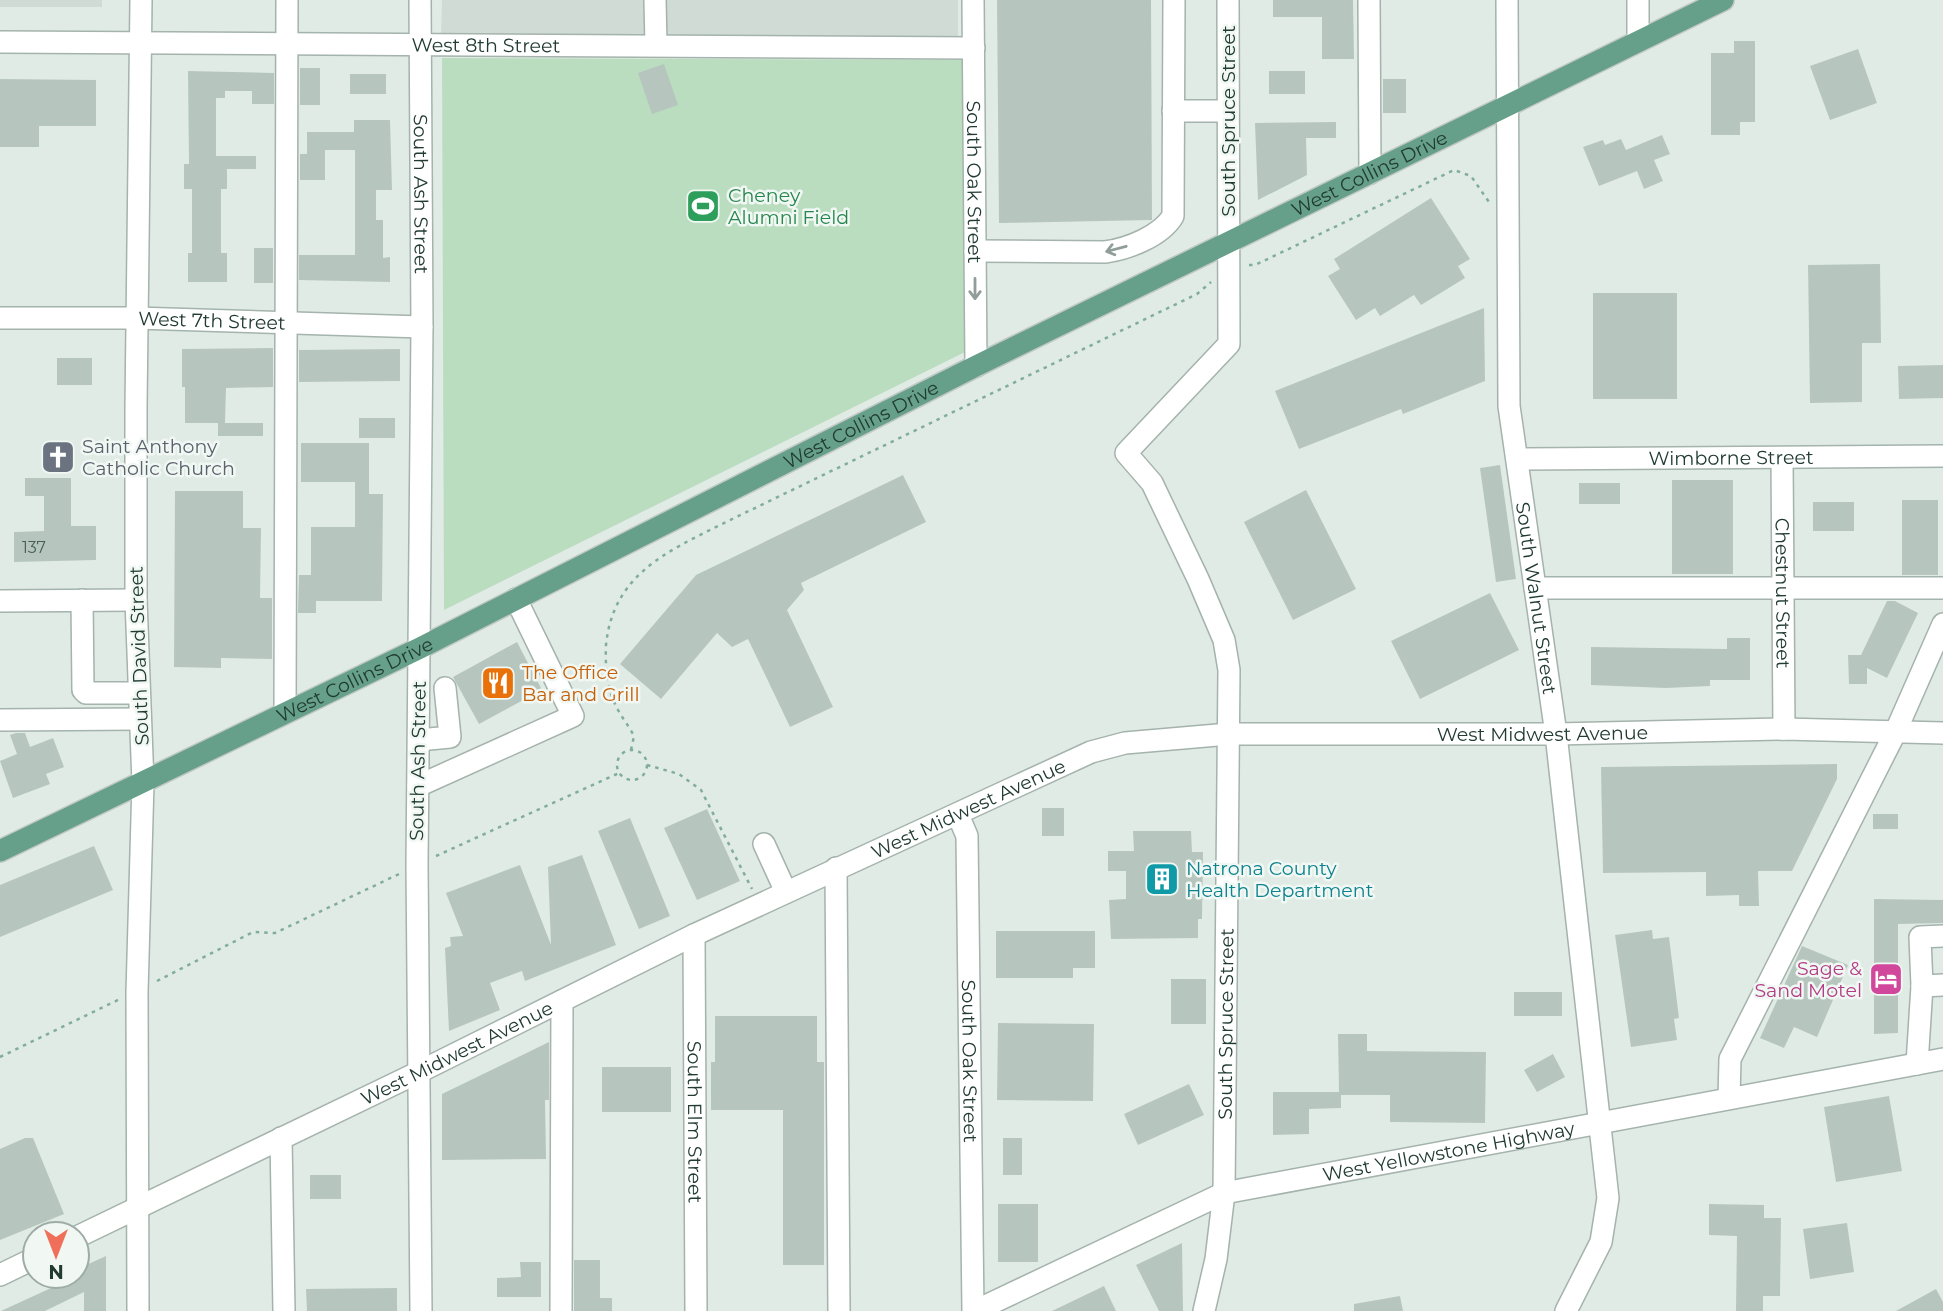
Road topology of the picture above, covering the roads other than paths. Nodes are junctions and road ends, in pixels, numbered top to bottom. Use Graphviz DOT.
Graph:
graph roads {
  1 [pos="141,0"];
  2 [pos="287,0"];
  3 [pos="420,0"];
  4 [pos="655,0"];
  5 [pos="973,0"];
  6 [pos="1174,0"];
  7 [pos="1228,0"];
  8 [pos="1369,0"];
  9 [pos="1507,0"];
  10 [pos="1638,0"];
  11 [pos="1723,0"];
  12 [pos="1638,41"];
  13 [pos="0,42"];
  14 [pos="420,44"];
  15 [pos="142,45"];
  16 [pos="288,45"];
  17 [pos="656,45"];
  18 [pos="974,48"];
  19 [pos="1506,104"];
  20 [pos="1173,111"];
  21 [pos="1228,111"];
  22 [pos="1370,173"];
  23 [pos="1228,242"];
  24 [pos="975,251"];
  25 [pos="0,318"];
  26 [pos="136,318"];
  27 [pos="286,325"];
  28 [pos="422,327"];
  29 [pos="976,366"];
  30 [pos="1943,456"];
  31 [pos="1782,458"];
  32 [pos="1517,459"];
  33 [pos="1535,587"];
  34 [pos="1783,588"];
  35 [pos="1943,588"];
  36 [pos="516,599"];
  37 [pos="82,600"];
  38 [pos="135,600"];
  39 [pos="0,601"];
  40 [pos="1943,624"];
  41 [pos="420,648"];
  42 [pos="445,688"];
  43 [pos="139,693"];
  44 [pos="285,712"];
  45 [pos="140,719"];
  46 [pos="0,720"];
  47 [pos="1784,729"];
  48 [pos="1895,733"];
  49 [pos="1943,733"];
  50 [pos="1229,734"];
  51 [pos="1556,734"];
  52 [pos="419,740"];
  53 [pos="143,783"];
  54 [pos="418,786"];
  55 [pos="958,815"];
  56 [pos="764,844"];
  57 [pos="1,846"];
  58 [pos="836,868"];
  59 [pos="784,888"];
  60 [pos="694,935"];
  61 [pos="1943,936"];
  62 [pos="1932,986"];
  63 [pos="562,1001"];
  64 [pos="1943,1059"];
  65 [pos="1917,1063"];
  66 [pos="419,1072"];
  67 [pos="1729,1097"];
  68 [pos="1598,1123"];
  69 [pos="281,1138"];
  70 [pos="1224,1193"];
  71 [pos="136,1207"];
  72 [pos="91,1230"];
  73 [pos="21,1265"];
  74 [pos="0,1275"];
  75 [pos="138,1311"];
  76 [pos="284,1311"];
  77 [pos="421,1311"];
  78 [pos="561,1311"];
  79 [pos="696,1311"];
  80 [pos="839,1311"];
  81 [pos="974,1311"];
  82 [pos="1204,1311"];
  83 [pos="1566,1311"];
  1 -- 15 [label="street, South David Street"];
  2 -- 16 [label="street"];
  3 -- 14 [label="street, South Ash Street"];
  4 -- 17 [label="street"];
  5 -- 18 [label="street, South Oak Street"];
  6 -- 20 [label="street"];
  7 -- 21 [label="street, South Spruce Street"];
  8 -- 22 [label="street"];
  9 -- 19 [label="street, South Walnut Street"];
  10 -- 12 [label="street"];
  11 -- 12 [label="main road, West Collins Drive"];
  12 -- 19 [label="main road, West Collins Drive"];
  13 -- 15 [label="street, West 8th Street"];
  14 -- 16 [label="street, West 8th Street"];
  14 -- 17 [label="street, West 8th Street"];
  14 -- 28 [label="street, South Ash Street"];
  15 -- 16 [label="street, West 8th Street"];
  15 -- 26 [label="street, South David Street"];
  16 -- 27 [label="street"];
  17 -- 18 [label="street, West 8th Street"];
  18 -- 24 [label="street, South Oak Street"];
  19 -- 22 [label="main road, West Collins Drive"];
  19 -- 32 [label="street, South Walnut Street"];
  20 -- 21 [label="street"];
  20 -- 24 [label="street, one-way"];
  21 -- 23 [label="street, South Spruce Street"];
  22 -- 23 [label="main road, West Collins Drive"];
  23 -- 29 [label="main road, West Collins Drive"];
  23 -- 50 [label="street, South Spruce Street"];
  24 -- 29 [label="street, South Oak Street, one-way"];
  25 -- 26 [label="street, West 7th Street"];
  26 -- 27 [label="street, West 7th Street"];
  26 -- 38 [label="street, South David Street"];
  27 -- 28 [label="street, West 7th Street"];
  27 -- 44 [label="street"];
  28 -- 41 [label="street, South Ash Street"];
  29 -- 36 [label="main road, West Collins Drive"];
  30 -- 31 [label="street, Wimborne Street"];
  31 -- 32 [label="street, Wimborne Street"];
  31 -- 34 [label="street, Chestnut Street"];
  32 -- 33 [label="street, South Walnut Street"];
  33 -- 34 [label="street"];
  33 -- 51 [label="street, South Walnut Street"];
  34 -- 35 [label="street"];
  34 -- 47 [label="street, Chestnut Street"];
  36 -- 41 [label="main road, West Collins Drive"];
  36 -- 54 [label="street"];
  37 -- 38 [label="street"];
  37 -- 39 [label="street"];
  37 -- 43 [label="street"];
  38 -- 43 [label="street, South David Street"];
  40 -- 48 [label="street"];
  41 -- 44 [label="main road, West Collins Drive"];
  41 -- 52 [label="street, South Ash Street"];
  42 -- 52 [label="street"];
  43 -- 45 [label="street, South David Street"];
  44 -- 53 [label="main road, West Collins Drive"];
  45 -- 46 [label="street"];
  45 -- 53 [label="street, South David Street"];
  47 -- 48 [label="street, West Midwest Avenue"];
  47 -- 51 [label="street, West Midwest Avenue"];
  48 -- 49 [label="street, West Midwest Avenue"];
  48 -- 67 [label="street"];
  50 -- 51 [label="street, West Midwest Avenue"];
  50 -- 55 [label="street, West Midwest Avenue"];
  50 -- 70 [label="street, South Spruce Street"];
  51 -- 68 [label="street, South Walnut Street"];
  52 -- 54 [label="street, South Ash Street"];
  53 -- 57 [label="main road, West Collins Drive"];
  53 -- 71 [label="street, South David Street"];
  54 -- 66 [label="street, South Ash Street"];
  55 -- 58 [label="street, West Midwest Avenue"];
  55 -- 81 [label="street, South Oak Street"];
  56 -- 59 [label="street"];
  58 -- 59 [label="street, West Midwest Avenue"];
  58 -- 80 [label="street"];
  59 -- 60 [label="street, West Midwest Avenue"];
  60 -- 63 [label="street, West Midwest Avenue"];
  60 -- 79 [label="street, South Elm Street"];
  61 -- 62 [label="street"];
  62 -- 65 [label="street"];
  63 -- 66 [label="street, West Midwest Avenue"];
  63 -- 78 [label="street"];
  64 -- 65 [label="street, West Yellowstone Highway"];
  65 -- 67 [label="street, West Yellowstone Highway"];
  66 -- 69 [label="street, West Midwest Avenue"];
  66 -- 77 [label="street, South Ash Street"];
  67 -- 68 [label="street, West Yellowstone Highway"];
  68 -- 70 [label="street, West Yellowstone Highway"];
  68 -- 83 [label="street, South Walnut Street"];
  69 -- 71 [label="street, West Midwest Avenue"];
  69 -- 76 [label="street"];
  70 -- 81 [label="street, West Yellowstone Highway"];
  70 -- 82 [label="street, South Spruce Street"];
  71 -- 72 [label="street, West Midwest Avenue"];
  71 -- 75 [label="street, South David Street"];
  73 -- 74 [label="street"];
}
